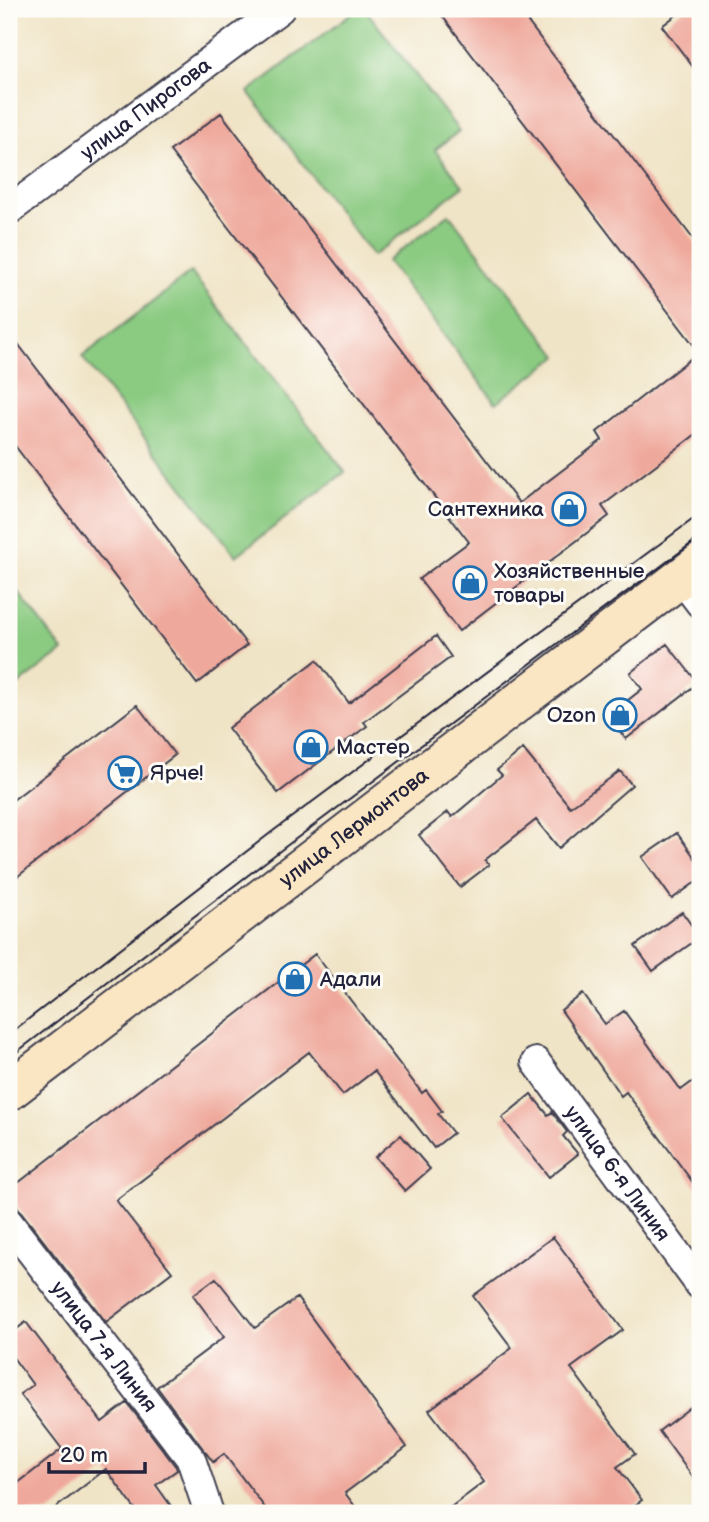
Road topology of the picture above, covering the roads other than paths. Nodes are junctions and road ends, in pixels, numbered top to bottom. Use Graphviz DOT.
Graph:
graph roads {
  1 [pos="280,9"];
  2 [pos="9,210"];
  3 [pos="694,582"];
  4 [pos="536,1062"];
  5 [pos="9,1091"];
  6 [pos="9,1223"];
  7 [pos="700,1284"];
  8 [pos="209,1513"];
  1 -- 2 [label="street, улица Пирогова"];
  3 -- 5 [label="main road, улица Лермонтова"];
  4 -- 7 [label="street, улица 6-я Линия"];
  6 -- 8 [label="street, улица 7-я Линия"];
}
